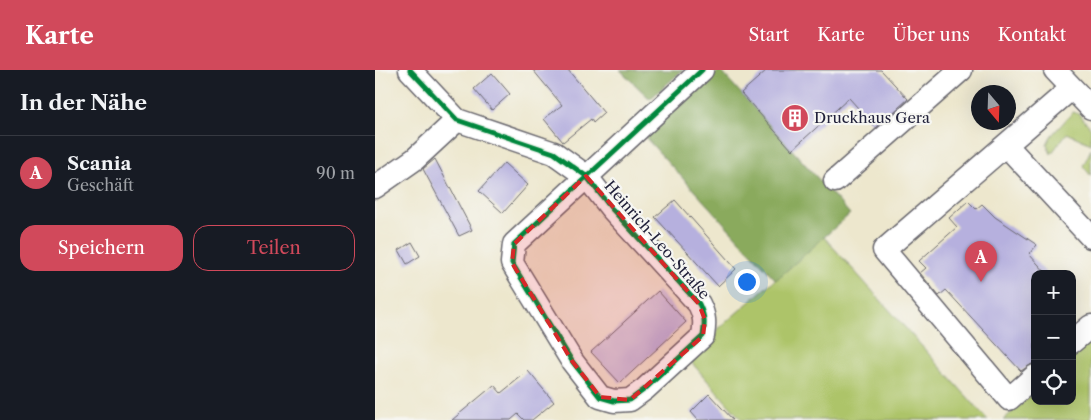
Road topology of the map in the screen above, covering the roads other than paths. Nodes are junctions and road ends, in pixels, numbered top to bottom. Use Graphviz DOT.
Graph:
graph roads {
  1 [pos="410,70"];
  2 [pos="702,70"];
  3 [pos="961,70"];
  4 [pos="1055,70"];
  5 [pos="1072,88"];
  6 [pos="1091,108"];
  7 [pos="457,120"];
  8 [pos="1006,145"];
  9 [pos="586,176"];
  10 [pos="835,181"];
  11 [pos="375,187"];
  12 [pos="1091,237"];
  13 [pos="1091,326"];
  14 [pos="1076,339"];
  15 [pos="1031,380"];
  1 -- 7 [label="street"];
  2 -- 9 [label="street, Heinrich-Leo-Straße"];
  3 -- 10 [label="street"];
  4 -- 5 [label="street"];
  5 -- 6 [label="street"];
  5 -- 8 [label="street"];
  7 -- 9 [label="street"];
  7 -- 11 [label="street"];
  8 -- 12 [label="street"];
  8 -- 15 [label="street"];
  9 -- 9 [label="street, Heinrich-Leo-Straße"];
  13 -- 14 [label="street"];
}
